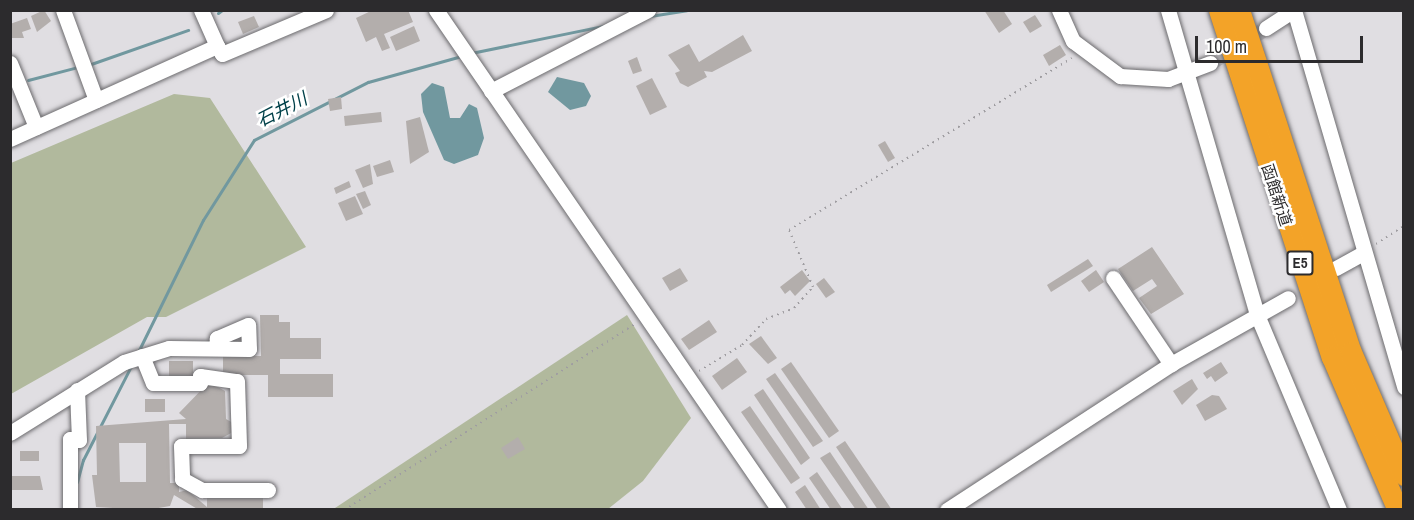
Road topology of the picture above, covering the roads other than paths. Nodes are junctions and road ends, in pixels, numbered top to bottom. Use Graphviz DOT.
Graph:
graph roads {
  1 [pos="63,10"];
  2 [pos="201,10"];
  3 [pos="326,10"];
  4 [pos="436,10"];
  5 [pos="648,10"];
  6 [pos="1059,10"];
  7 [pos="1168,10"];
  8 [pos="1208,10"];
  9 [pos="1219,10"];
  10 [pos="1239,10"];
  11 [pos="1247,10"];
  12 [pos="1294,11"];
  13 [pos="1266,28"];
  14 [pos="217,46"];
  15 [pos="10,63"];
  16 [pos="1210,63"];
  17 [pos="1187,74"];
  18 [pos="491,91"];
  19 [pos="1266,96"];
  20 [pos="96,99"];
  21 [pos="36,127"];
  22 [pos="10,139"];
  23 [pos="1271,180"];
  24 [pos="1361,254"];
  25 [pos="1336,268"];
  26 [pos="1113,278"];
  27 [pos="1288,298"];
  28 [pos="1258,317"];
  29 [pos="216,348"];
  30 [pos="142,356"];
  31 [pos="1171,364"];
  32 [pos="1404,387"];
  33 [pos="77,390"];
  34 [pos="10,433"];
  35 [pos="1404,475"];
  36 [pos="268,490"];
  37 [pos="70,510"];
  38 [pos="779,510"];
  39 [pos="947,510"];
  40 [pos="1339,510"];
  41 [pos="1398,510"];
  1 -- 20 [label="street"];
  2 -- 14 [label="street"];
  3 -- 14 [label="street"];
  4 -- 18 [label="street"];
  5 -- 18 [label="street"];
  6 -- 17 [label="street"];
  7 -- 17 [label="street"];
  8 -- 23 [label="highway"];
  9 -- 23 [label="highway, 函館新道 / E5"];
  10 -- 19 [label="highway, 函館新道 / E5"];
  11 -- 19 [label="highway"];
  12 -- 13 [label="street"];
  12 -- 24 [label="street"];
  14 -- 20 [label="street"];
  15 -- 21 [label="street"];
  16 -- 17 [label="street"];
  17 -- 28 [label="street"];
  18 -- 38 [label="street"];
  19 -- 35 [label="highway, 函館新道 / E5"];
  20 -- 21 [label="street"];
  21 -- 22 [label="street"];
  23 -- 41 [label="highway, 函館新道 / E5"];
  24 -- 25 [label="street"];
  24 -- 32 [label="street"];
  26 -- 31 [label="street"];
  27 -- 28 [label="street"];
  28 -- 31 [label="street"];
  28 -- 40 [label="street"];
  29 -- 30 [label="street"];
  30 -- 33 [label="street"];
  30 -- 36 [label="street"];
  31 -- 39 [label="street"];
  33 -- 34 [label="street"];
  33 -- 37 [label="street"];
}
